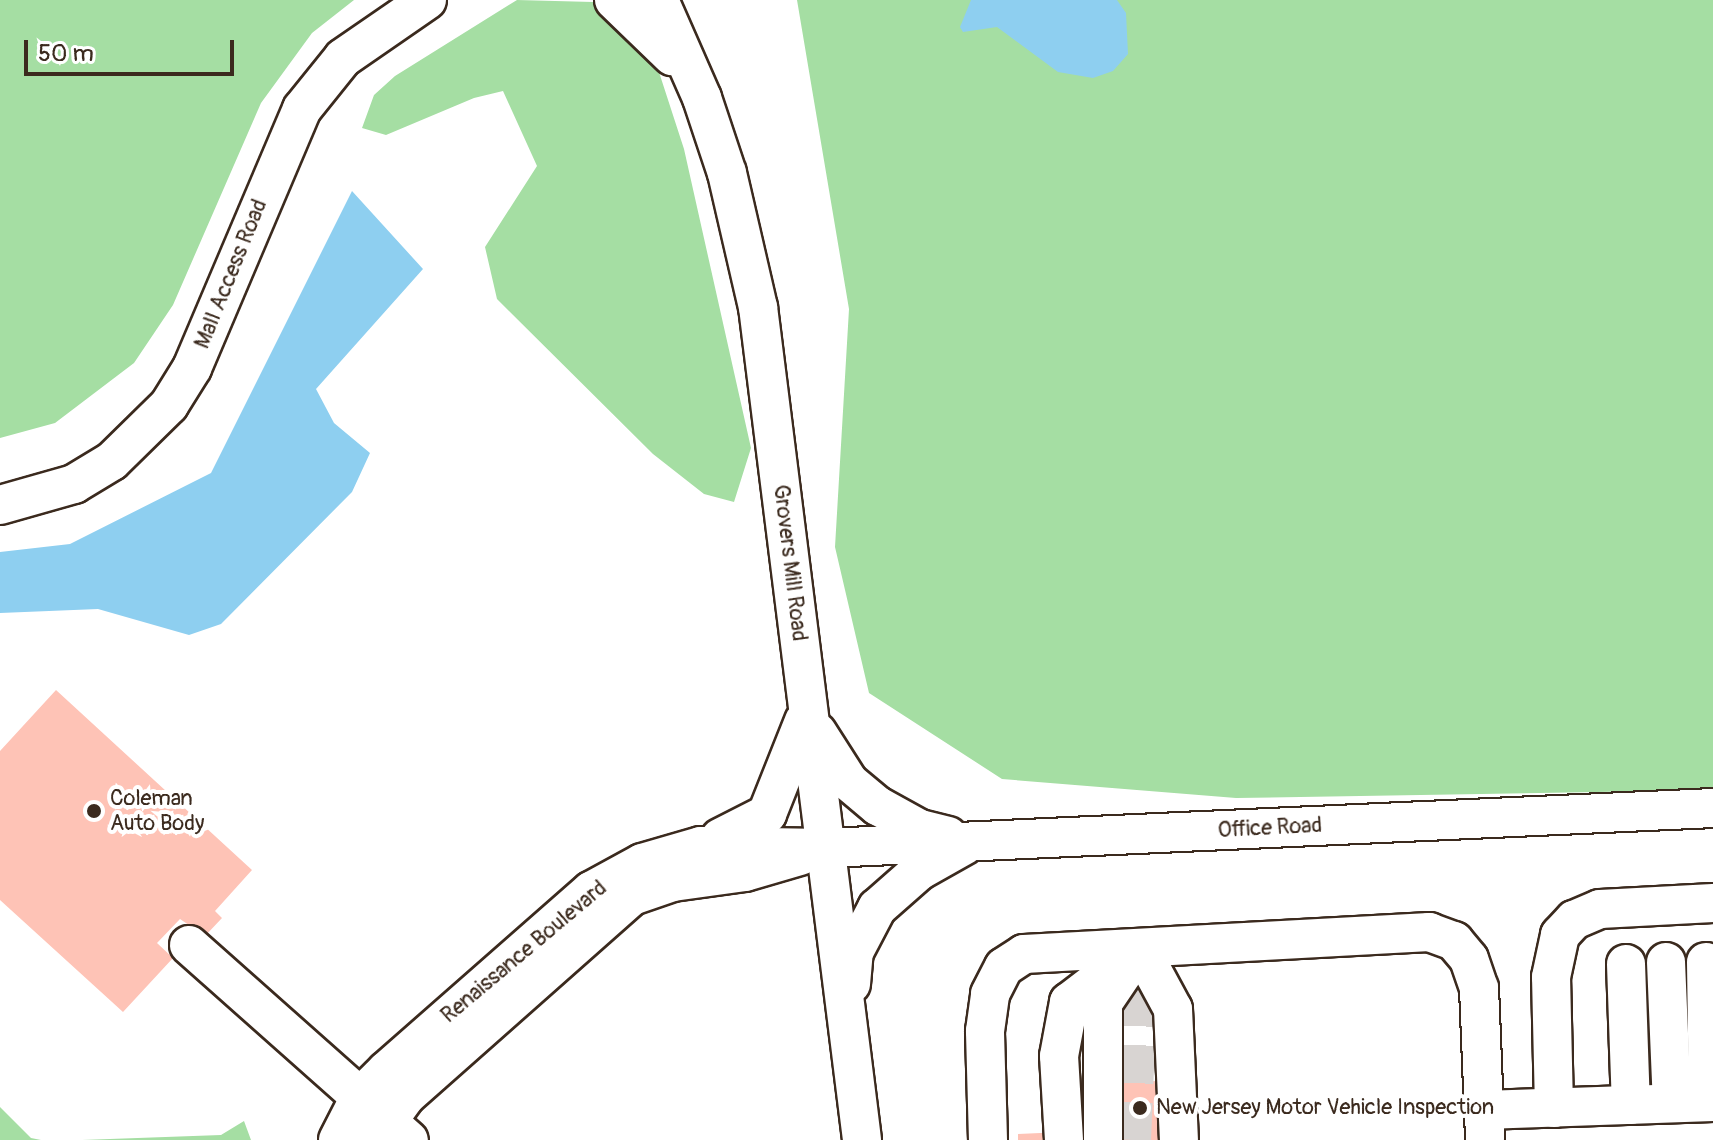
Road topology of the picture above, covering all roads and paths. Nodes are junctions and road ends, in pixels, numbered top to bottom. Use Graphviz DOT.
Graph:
graph roads {
  1 [pos="444,0"];
  2 [pos="614,0"];
  3 [pos="659,0"];
  4 [pos="418,4"];
  5 [pos="702,98"];
  6 [pos="0,505"];
  7 [pos="809,711"];
  8 [pos="1713,808"];
  9 [pos="970,842"];
  10 [pos="701,846"];
  11 [pos="826,848"];
  12 [pos="1713,903"];
  13 [pos="189,945"];
  14 [pos="1140,948"];
  15 [pos="1666,962"];
  16 [pos="1706,962"];
  17 [pos="1626,964"];
  18 [pos="847,1022"];
  19 [pos="1698,1103"];
  20 [pos="1631,1105"];
  21 [pos="1554,1108"];
  22 [pos="383,1125"];
  23 [pos="1485,1125"];
  24 [pos="338,1140"];
  25 [pos="862,1140"];
  26 [pos="988,1140"];
  27 [pos="1064,1140"];
  28 [pos="1103,1140"];
  29 [pos="1154,1140"];
  30 [pos="1179,1140"];
  1 -- 4 [label="street, Mall Access Road"];
  2 -- 5 [label="street"];
  3 -- 5 [label="street, Grovers Mill Road"];
  4 -- 6 [label="street, Mall Access Road"];
  5 -- 7 [label="street, Grovers Mill Road"];
  7 -- 9 [label="street"];
  7 -- 10 [label="street"];
  7 -- 11 [label="street, Grovers Mill Road"];
  8 -- 9 [label="street, Office Road"];
  9 -- 11 [label="street, Office Road"];
  9 -- 18 [label="street"];
  10 -- 11 [label="street, Renaissance Boulevard"];
  10 -- 22 [label="street, Renaissance Boulevard"];
  11 -- 18 [label="street, Grovers Mill Road"];
  11 -- 22 [label="street, Renaissance Boulevard"];
  12 -- 21 [label="street"];
  13 -- 22 [label="street"];
  14 -- 23 [label="street"];
  14 -- 26 [label="street"];
  14 -- 27 [label="street"];
  14 -- 28 [label="street"];
  14 -- 29 [label="street"];
  14 -- 30 [label="street"];
  15 -- 19 [label="street"];
  16 -- 19 [label="street"];
  17 -- 20 [label="street"];
  18 -- 25 [label="street, Grovers Mill Road"];
  19 -- 20 [label="street"];
  20 -- 21 [label="street"];
  21 -- 23 [label="street"];
  22 -- 24 [label="street, Renaissance Boulevard"];
}
